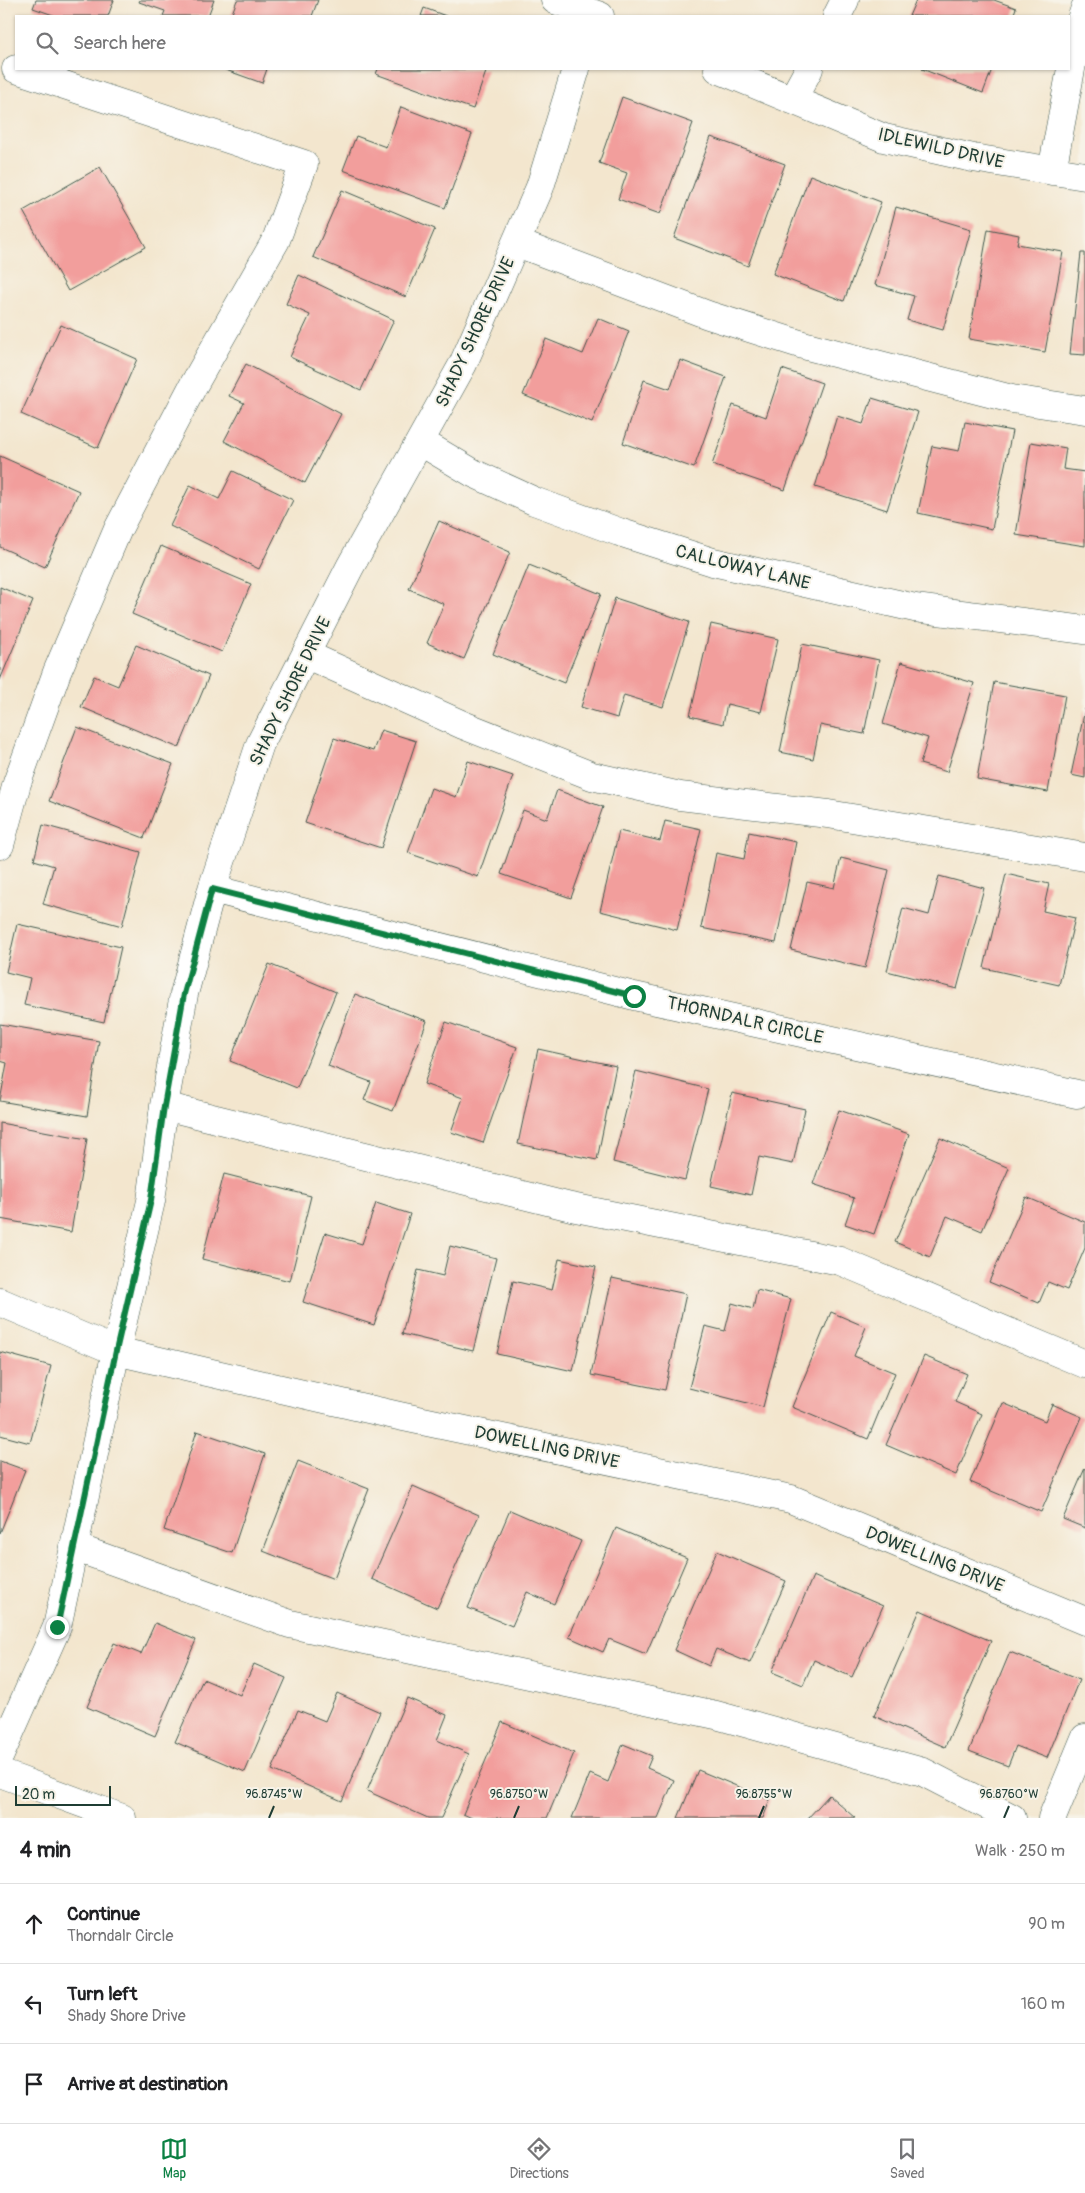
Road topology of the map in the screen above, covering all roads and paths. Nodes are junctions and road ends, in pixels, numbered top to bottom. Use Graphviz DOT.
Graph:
graph roads {
  1 [pos="555,0"];
  2 [pos="845,0"];
  3 [pos="1085,8"];
  4 [pos="597,12"];
  5 [pos="838,15"];
  6 [pos="0,63"];
  7 [pos="15,69"];
  8 [pos="19,70"];
  9 [pos="576,70"];
  10 [pos="720,70"];
  11 [pos="808,70"];
  12 [pos="792,100"];
  13 [pos="1052,172"];
  14 [pos="1085,176"];
  15 [pos="517,243"];
  16 [pos="1085,410"];
  17 [pos="421,442"];
  18 [pos="1085,630"];
  19 [pos="307,655"];
  20 [pos="0,846"];
  21 [pos="1085,857"];
  22 [pos="212,889"];
  23 [pos="1077,1094"];
  24 [pos="164,1106"];
  25 [pos="0,1302"];
  26 [pos="116,1351"];
  27 [pos="1085,1364"];
  28 [pos="74,1547"];
  29 [pos="1085,1621"];
  30 [pos="1085,1738"];
  31 [pos="0,1755"];
  32 [pos="0,1773"];
  33 [pos="122,1818"];
  34 [pos="1012,1818"];
  35 [pos="1052,1818"];
  1 -- 4 [label="street"];
  2 -- 5 [label="street"];
  3 -- 13 [label="street"];
  6 -- 7 [label="street"];
  8 -- 20 [label="street"];
  9 -- 15 [label="street, SHADY SHORE DRIVE"];
  10 -- 12 [label="street, IDLEWILD DRIVE"];
  11 -- 12 [label="street"];
  12 -- 13 [label="street, IDLEWILD DRIVE"];
  13 -- 14 [label="street, IDLEWILD DRIVE"];
  15 -- 16 [label="street"];
  15 -- 17 [label="street, SHADY SHORE DRIVE"];
  17 -- 18 [label="street, CALLOWAY LANE"];
  17 -- 19 [label="street, SHADY SHORE DRIVE"];
  19 -- 21 [label="street"];
  19 -- 22 [label="street, SHADY SHORE DRIVE"];
  22 -- 23 [label="street, THORNDALR CIRCLE"];
  22 -- 24 [label="street, SHADY SHORE DRIVE"];
  24 -- 26 [label="street, SHADY SHORE DRIVE"];
  24 -- 27 [label="street"];
  25 -- 26 [label="street, DOWELLING DRIVE"];
  26 -- 28 [label="street, SHADY SHORE DRIVE"];
  26 -- 29 [label="street, DOWELLING DRIVE"];
  28 -- 31 [label="street, SHADY SHORE DRIVE"];
  28 -- 34 [label="street"];
  30 -- 35 [label="street"];
  32 -- 33 [label="street"];
}
